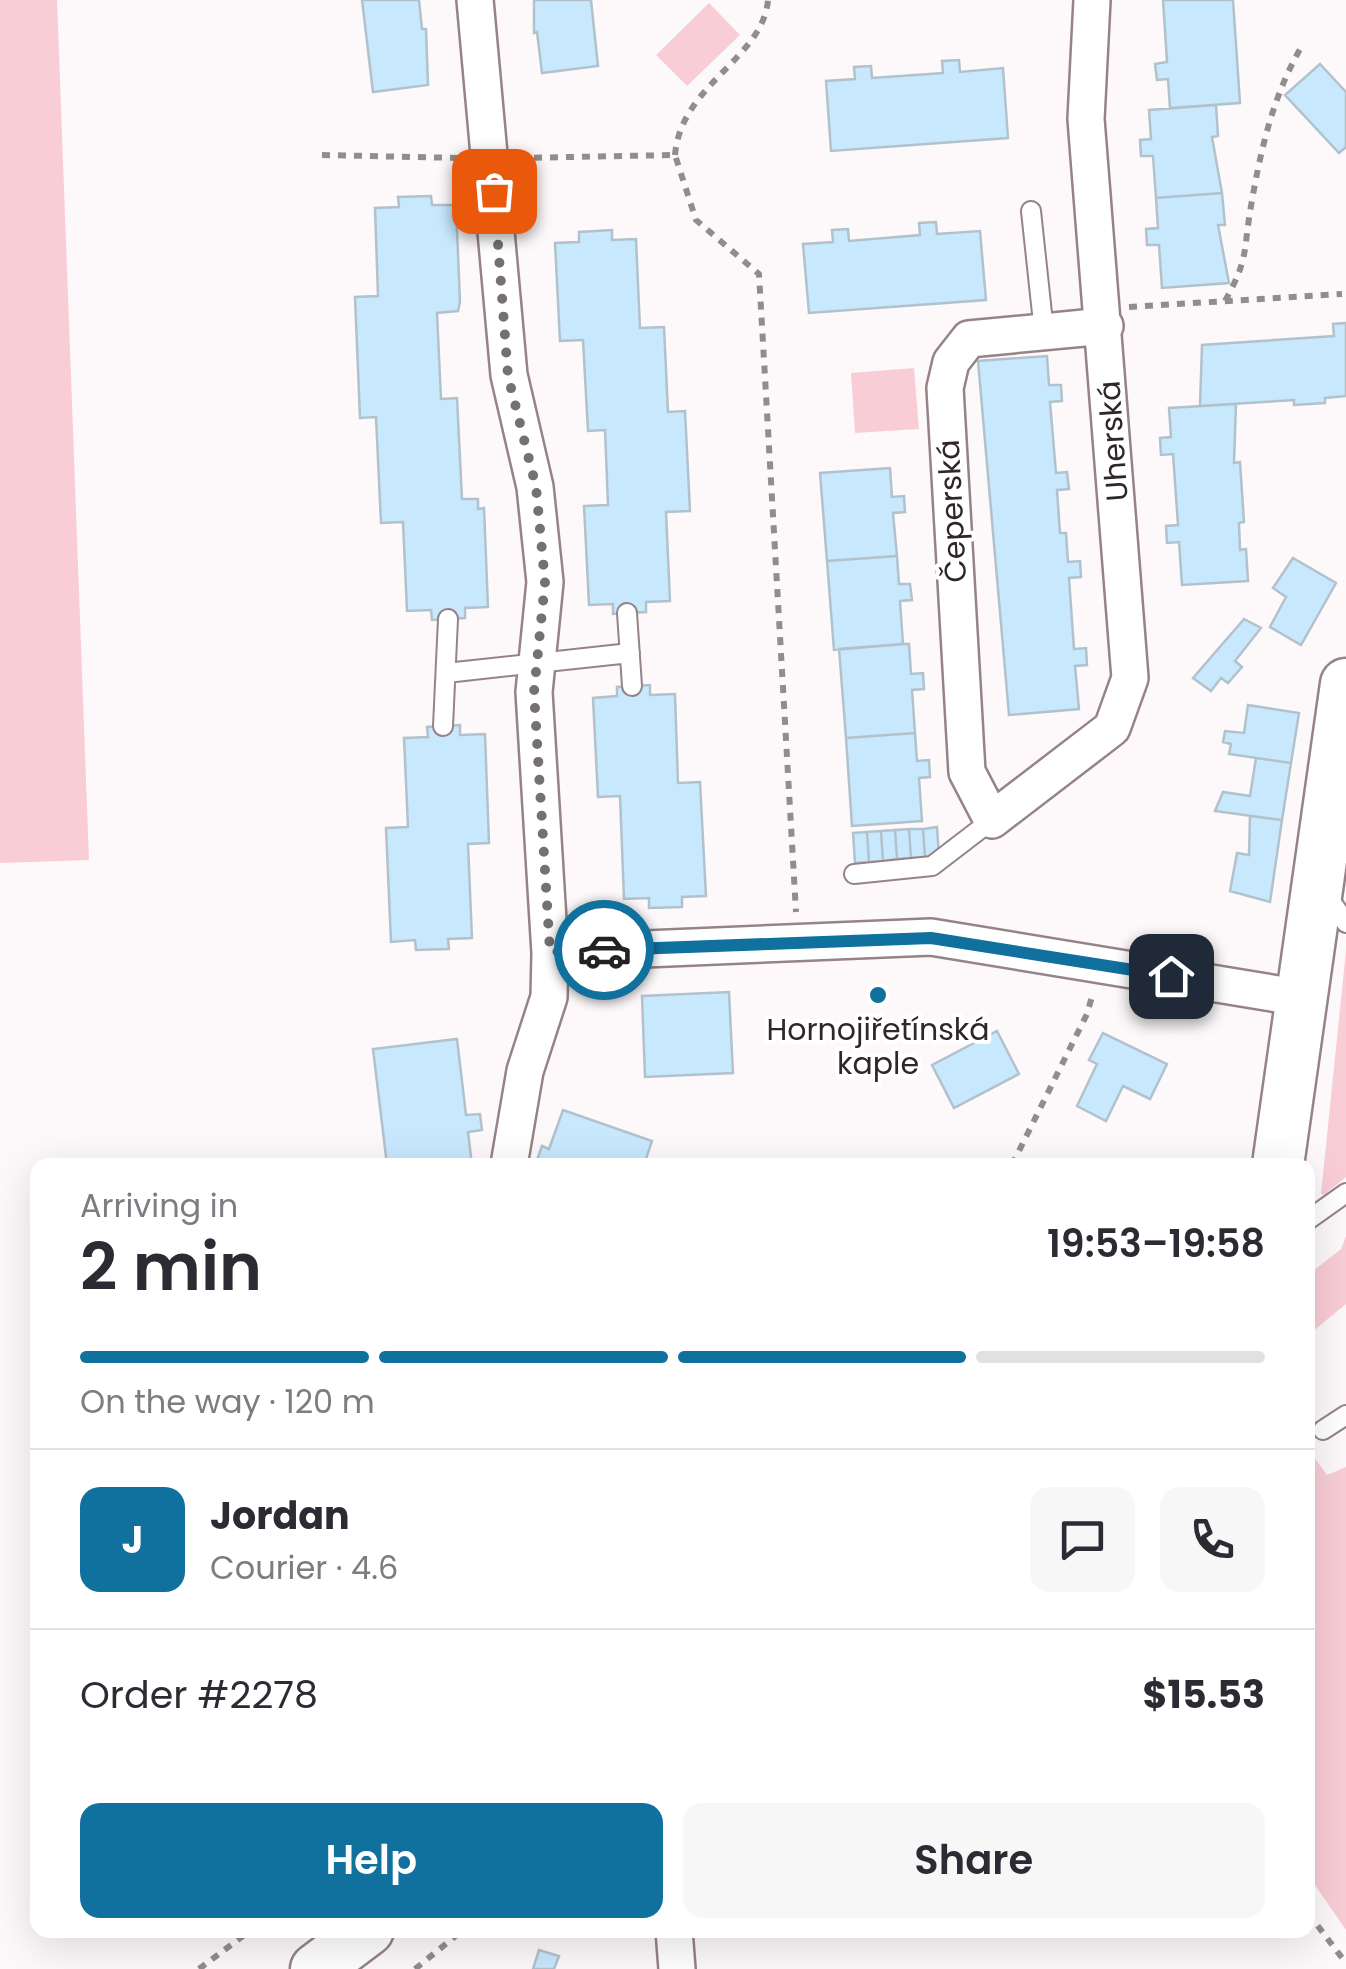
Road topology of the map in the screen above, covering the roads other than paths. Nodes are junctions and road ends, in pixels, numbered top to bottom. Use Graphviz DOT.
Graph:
graph roads {
  1 [pos="476,0"];
  2 [pos="1092,0"];
  3 [pos="1031,211"];
  4 [pos="1104,317"];
  5 [pos="1044,332"];
  6 [pos="627,613"];
  7 [pos="448,619"];
  8 [pos="630,652"];
  9 [pos="537,663"];
  10 [pos="446,673"];
  11 [pos="1346,684"];
  12 [pos="632,686"];
  13 [pos="443,726"];
  14 [pos="992,820"];
  15 [pos="854,874"];
  16 [pos="1317,882"];
  17 [pos="1346,923"];
  18 [pos="550,952"];
  19 [pos="1302,998"];
  20 [pos="510,1158"];
  21 [pos="1279,1158"];
  22 [pos="1346,1193"];
  23 [pos="1315,1215"];
  24 [pos="1346,1415"];
  25 [pos="1323,1430"];
  26 [pos="357,1938"];
  27 [pos="675,1938"];
  28 [pos="316,1969"];
  29 [pos="677,1969"];
  1 -- 9 [label="street"];
  2 -- 4 [label="street, Uherská"];
  3 -- 5 [label="lane"];
  4 -- 5 [label="street, Čeperská"];
  4 -- 14 [label="street, Uherská"];
  5 -- 14 [label="street, Čeperská"];
  6 -- 8 [label="lane"];
  7 -- 10 [label="lane"];
  8 -- 9 [label="lane"];
  8 -- 12 [label="lane"];
  9 -- 10 [label="lane"];
  9 -- 18 [label="street"];
  10 -- 13 [label="lane"];
  11 -- 16 [label="main road"];
  14 -- 15 [label="lane"];
  16 -- 17 [label="lane"];
  16 -- 19 [label="main road"];
  18 -- 19 [label="street"];
  18 -- 20 [label="street"];
  19 -- 21 [label="main road"];
  22 -- 23 [label="lane"];
  24 -- 25 [label="lane"];
  26 -- 28 [label="main road"];
  27 -- 29 [label="street"];
}
